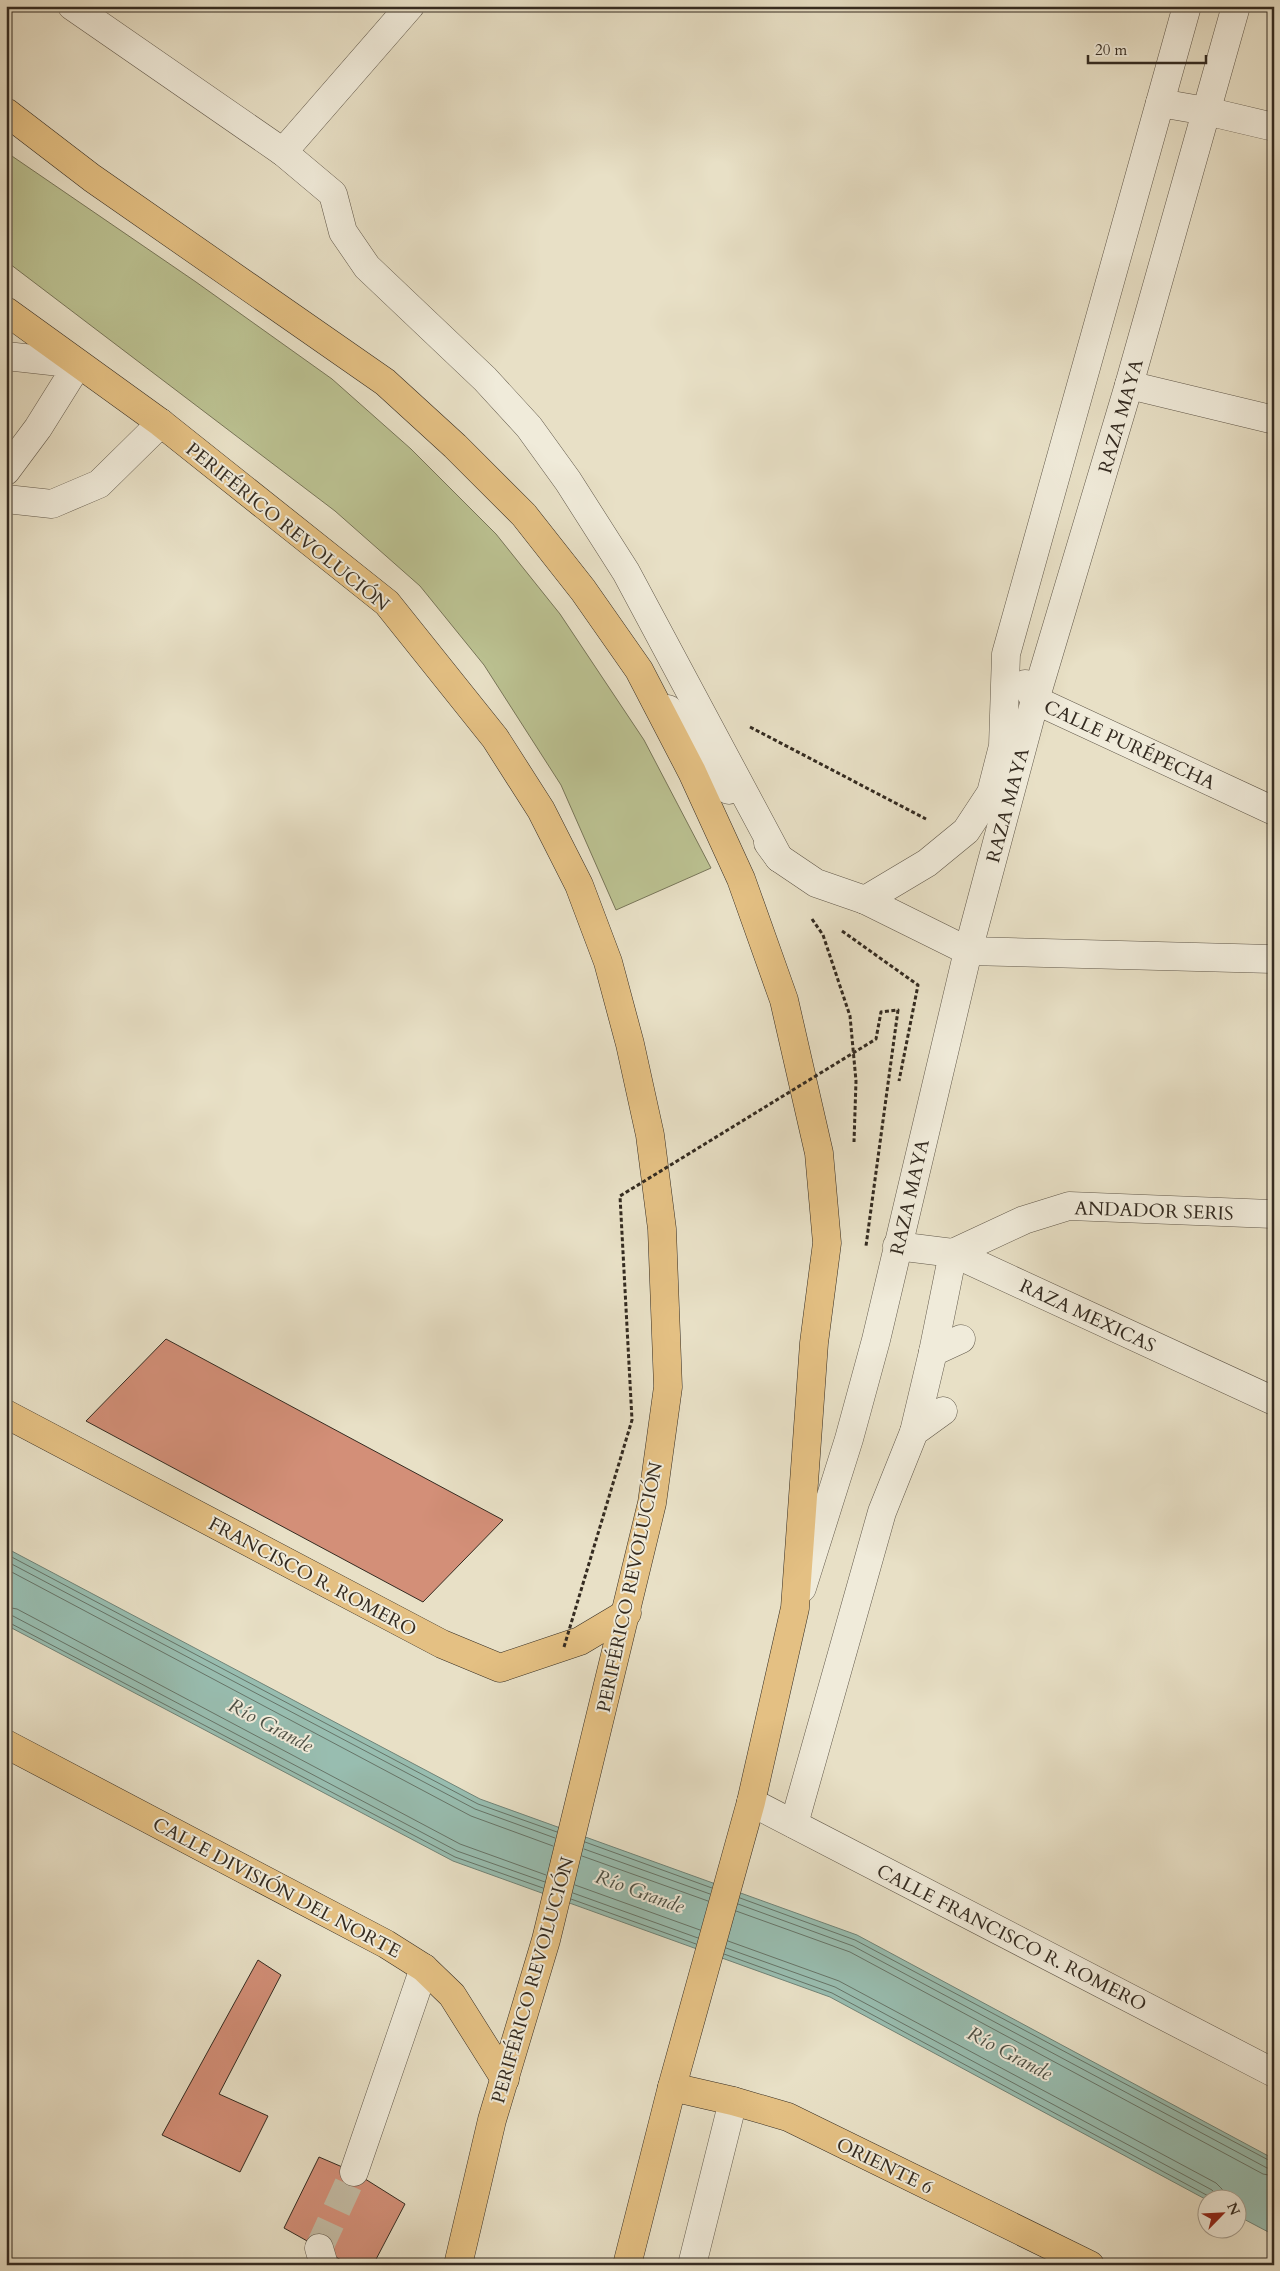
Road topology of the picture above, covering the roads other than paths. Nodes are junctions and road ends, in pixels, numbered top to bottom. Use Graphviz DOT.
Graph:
graph roads {
  1 [pos="72,6"];
  2 [pos="410,6"];
  3 [pos="1187,6"];
  4 [pos="1236,6"];
  5 [pos="1160,103"];
  6 [pos="1206,111"];
  7 [pos="6,112"];
  8 [pos="1274,128"];
  9 [pos="283,152"];
  10 [pos="6,311"];
  11 [pos="6,356"];
  12 [pos="78,364"];
  13 [pos="1129,385"];
  14 [pos="1274,420"];
  15 [pos="161,423"];
  16 [pos="6,470"];
  17 [pos="6,499"];
  18 [pos="1006,654"];
  19 [pos="639,670"];
  20 [pos="1035,700"];
  21 [pos="1274,811"];
  22 [pos="779,858"];
  23 [pos="865,900"];
  24 [pos="968,951"];
  25 [pos="1274,959"];
  26 [pos="1274,1214"];
  27 [pos="897,1246"];
  28 [pos="953,1253"];
  29 [pos="961,1339"];
  30 [pos="932,1352"];
  31 [pos="1274,1401"];
  32 [pos="943,1411"];
  33 [pos="6,1414"];
  34 [pos="914,1432"];
  35 [pos="795,1608"];
  36 [pos="626,1613"];
  37 [pos="6,1744"];
  38 [pos="751,1802"];
  39 [pos="794,1824"];
  40 [pos="424,1968"];
  41 [pos="1274,2073"];
  42 [pos="505,2079"];
  43 [pos="672,2087"];
  44 [pos="733,2100"];
  45 [pos="354,2172"];
  46 [pos="458,2265"];
  47 [pos="627,2265"];
  48 [pos="692,2265"];
  49 [pos="1090,2265"];
  1 -- 9 [label="street"];
  2 -- 9 [label="street"];
  3 -- 5 [label="street, RAZA MAYA"];
  4 -- 6 [label="street, RAZA MAYA"];
  5 -- 6 [label="street"];
  5 -- 18 [label="street, RAZA MAYA"];
  6 -- 8 [label="street"];
  6 -- 13 [label="street, RAZA MAYA"];
  7 -- 19 [label="main road"];
  9 -- 22 [label="street"];
  10 -- 12 [label="main road, PERIFÉRICO REVOLUCIÓN"];
  11 -- 12 [label="street"];
  12 -- 15 [label="main road, PERIFÉRICO REVOLUCIÓN"];
  12 -- 16 [label="street"];
  13 -- 14 [label="street"];
  13 -- 20 [label="street, RAZA MAYA"];
  15 -- 17 [label="street"];
  15 -- 36 [label="main road, PERIFÉRICO REVOLUCIÓN"];
  18 -- 20 [label="street, CALLE PURÉPECHA"];
  18 -- 23 [label="street, RAZA MAYA"];
  19 -- 22 [label="street"];
  19 -- 35 [label="main road"];
  20 -- 21 [label="street, CALLE PURÉPECHA"];
  20 -- 24 [label="street, RAZA MAYA"];
  22 -- 23 [label="street"];
  23 -- 24 [label="street"];
  24 -- 25 [label="street"];
  24 -- 27 [label="street, RAZA MAYA"];
  26 -- 28 [label="street, ANDADOR SERIS"];
  27 -- 28 [label="street, RAZA MEXICAS"];
  27 -- 35 [label="street, RAZA MAYA"];
  28 -- 30 [label="street"];
  28 -- 31 [label="street, RAZA MEXICAS"];
  29 -- 30 [label="street"];
  30 -- 34 [label="street"];
  32 -- 34 [label="street"];
  33 -- 36 [label="main road, FRANCISCO R. ROMERO"];
  34 -- 39 [label="street"];
  35 -- 38 [label="main road"];
  36 -- 42 [label="main road, PERIFÉRICO REVOLUCIÓN"];
  37 -- 40 [label="main road, CALLE DIVISIÓN DEL NORTE"];
  38 -- 39 [label="street, CALLE FRANCISCO R. ROMERO"];
  38 -- 43 [label="main road"];
  39 -- 41 [label="street, CALLE FRANCISCO R. ROMERO"];
  40 -- 42 [label="main road, CALLE DIVISIÓN DEL NORTE"];
  40 -- 45 [label="street"];
  42 -- 46 [label="main road, PERIFÉRICO REVOLUCIÓN"];
  43 -- 44 [label="main road, ORIENTE 6"];
  43 -- 47 [label="main road"];
  44 -- 48 [label="street"];
  44 -- 49 [label="main road, ORIENTE 6"];
}
